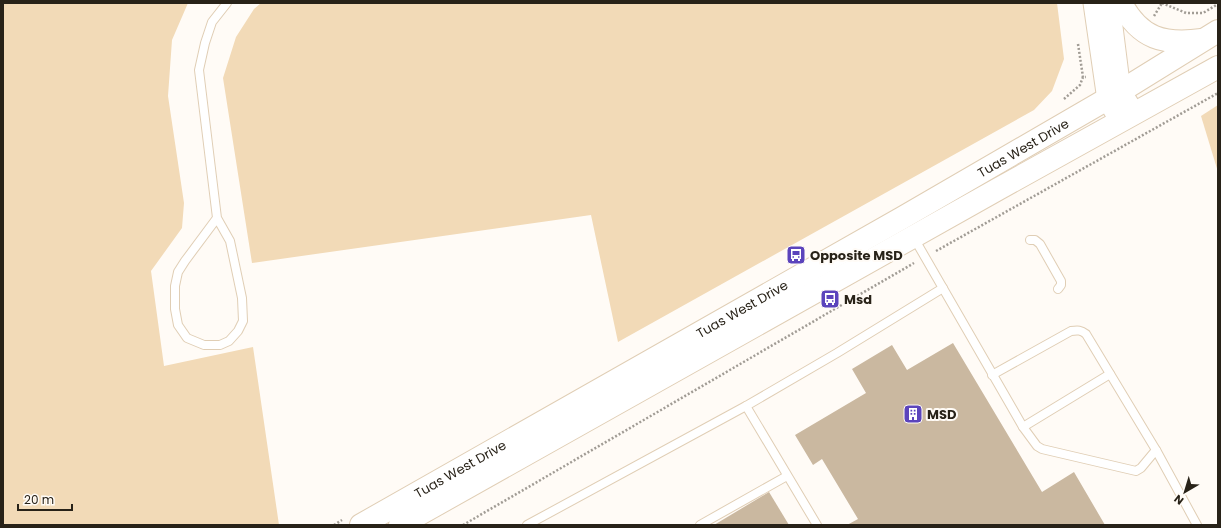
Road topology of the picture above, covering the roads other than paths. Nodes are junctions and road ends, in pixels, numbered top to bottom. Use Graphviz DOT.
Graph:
graph roads {
  1 [pos="227,3"];
  2 [pos="1093,3"];
  3 [pos="1110,3"];
  4 [pos="1121,3"];
  5 [pos="1211,36"];
  6 [pos="1218,67"];
  7 [pos="1114,95"];
  8 [pos="1128,118"];
  9 [pos="217,218"];
  10 [pos="907,227"];
  11 [pos="1030,240"];
  12 [pos="943,288"];
  13 [pos="1058,289"];
  14 [pos="1110,374"];
  15 [pos="992,375"];
  16 [pos="746,406"];
  17 [pos="1023,427"];
  18 [pos="1156,450"];
  19 [pos="787,476"];
  20 [pos="408,523"];
  21 [pos="361,525"];
  22 [pos="527,525"];
  23 [pos="700,525"];
  24 [pos="817,525"];
  25 [pos="1197,525"];
  1 -- 9 [label="lane"];
  2 -- 7 [label="street"];
  3 -- 7 [label="street"];
  4 -- 5 [label="main road"];
  5 -- 7 [label="main road, Tuas West Drive"];
  6 -- 8 [label="main road, Tuas West Drive"];
  7 -- 8 [label="street"];
  7 -- 10 [label="main road, Tuas West Drive"];
  8 -- 10 [label="main road, Tuas West Drive"];
  9 -- 9 [label="lane"];
  10 -- 12 [label="lane"];
  10 -- 20 [label="main road, Tuas West Drive"];
  10 -- 21 [label="main road, Tuas West Drive"];
  11 -- 13 [label="lane"];
  12 -- 15 [label="lane"];
  12 -- 16 [label="lane"];
  14 -- 15 [label="lane"];
  14 -- 17 [label="lane"];
  14 -- 18 [label="lane"];
  15 -- 17 [label="lane"];
  16 -- 19 [label="lane"];
  16 -- 22 [label="lane"];
  17 -- 18 [label="lane"];
  18 -- 25 [label="lane"];
  19 -- 23 [label="lane"];
  19 -- 24 [label="lane"];
}
